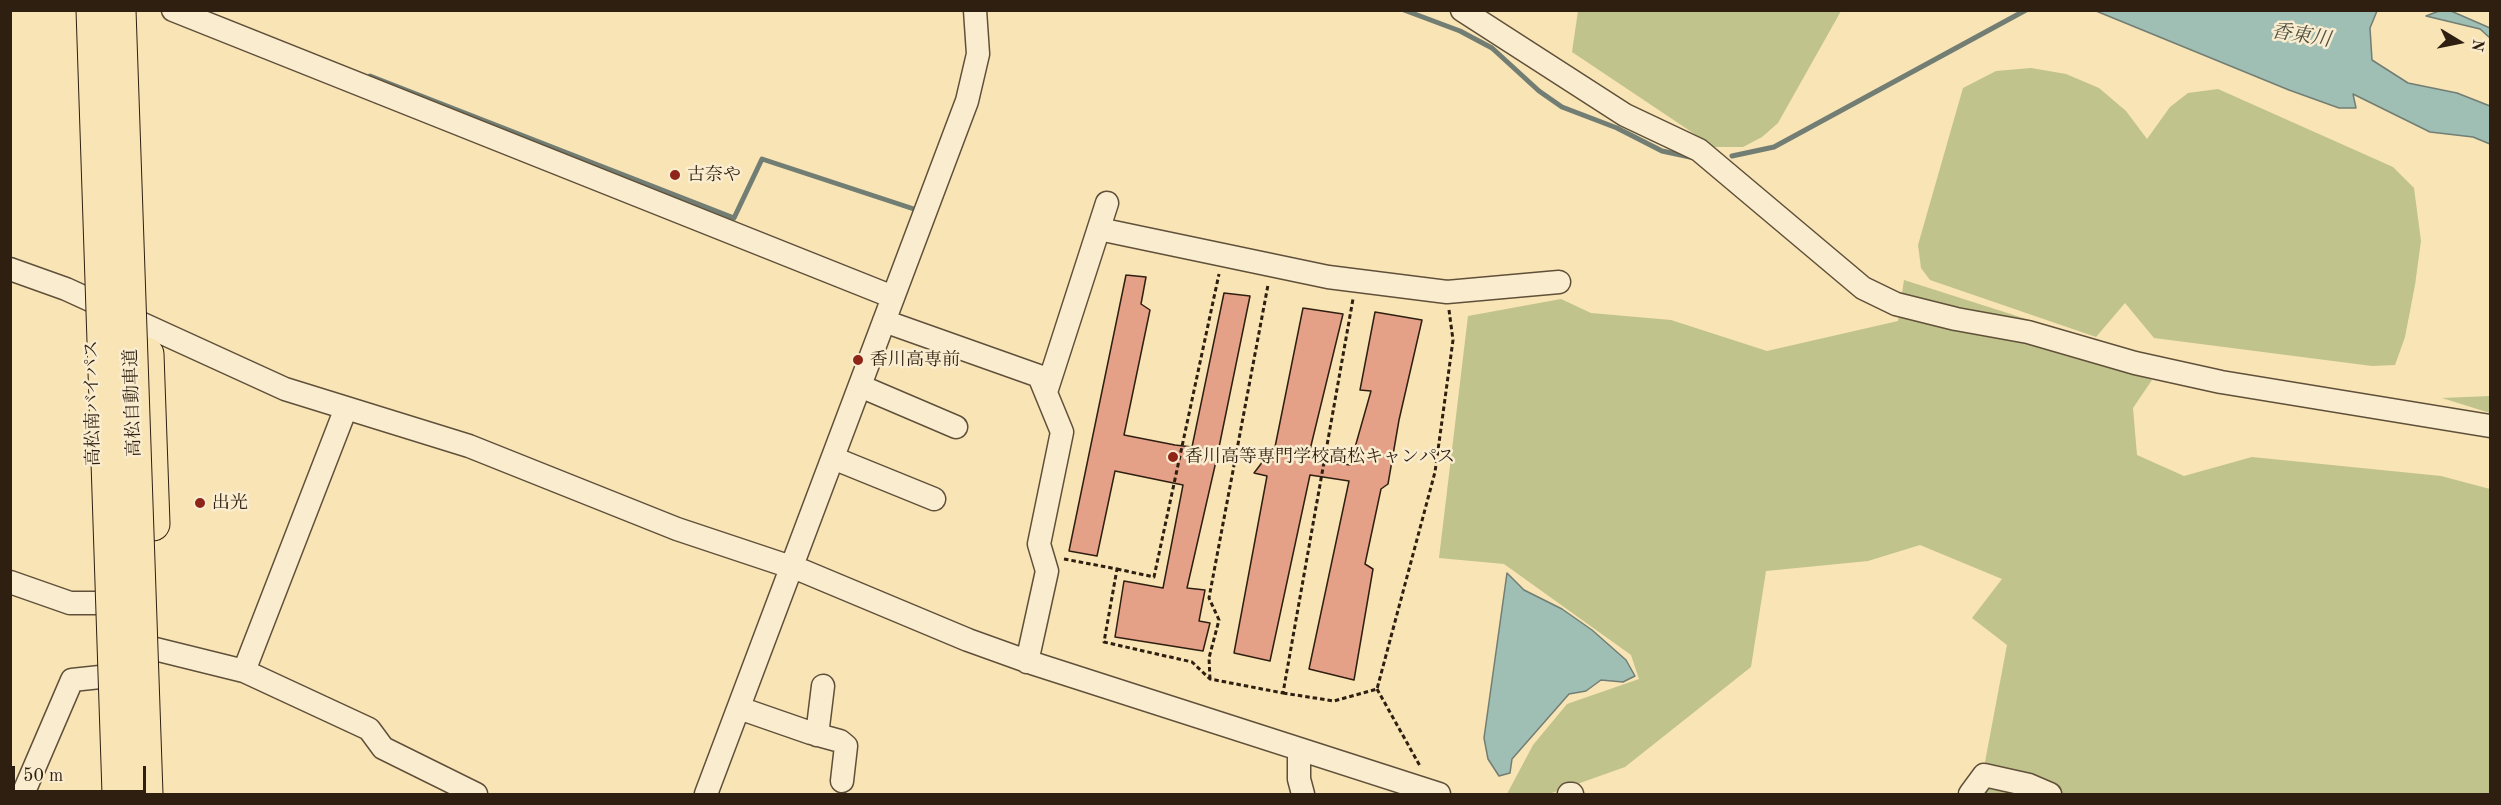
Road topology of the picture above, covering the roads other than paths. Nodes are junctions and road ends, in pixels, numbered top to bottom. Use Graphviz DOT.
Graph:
graph roads {
  1 [pos="79,10"];
  2 [pos="93,10"];
  3 [pos="119,10"];
  4 [pos="133,10"];
  5 [pos="173,10"];
  6 [pos="975,10"];
  7 [pos="1462,10"];
  8 [pos="1107,203"];
  9 [pos="1099,229"];
  10 [pos="10,269"];
  11 [pos="1559,282"];
  12 [pos="893,297"];
  13 [pos="90,300"];
  14 [pos="884,321"];
  15 [pos="146,326"];
  16 [pos="860,386"];
  17 [pos="1046,392"];
  18 [pos="346,408"];
  19 [pos="2490,426"];
  20 [pos="956,427"];
  21 [pos="833,458"];
  22 [pos="934,499"];
  23 [pos="793,567"];
  24 [pos="10,582"];
  25 [pos="98,603"];
  26 [pos="155,649"];
  27 [pos="1027,662"];
  28 [pos="244,671"];
  29 [pos="100,677"];
  30 [pos="823,686"];
  31 [pos="739,708"];
  32 [pos="817,735"];
  33 [pos="1299,750"];
  34 [pos="842,781"];
  35 [pos="1437,794"];
  36 [pos="23,795"];
  37 [pos="106,795"];
  38 [pos="119,795"];
  39 [pos="146,795"];
  40 [pos="160,795"];
  41 [pos="476,795"];
  42 [pos="706,795"];
  43 [pos="1303,795"];
  44 [pos="1970,795"];
  45 [pos="2050,795"];
  1 -- 13 [label="highway, 高松南バイパス"];
  2 -- 38 [label="highway, 高松自動車道, bridge"];
  3 -- 39 [label="highway, 高松自動車道, bridge"];
  4 -- 15 [label="highway"];
  5 -- 12 [label="street"];
  6 -- 12 [label="street"];
  7 -- 19 [label="street"];
  8 -- 9 [label="street"];
  9 -- 11 [label="street"];
  9 -- 17 [label="street"];
  10 -- 13 [label="street"];
  12 -- 14 [label="street"];
  13 -- 15 [label="street"];
  13 -- 25 [label="highway, 高松南バイパス"];
  14 -- 16 [label="street"];
  14 -- 17 [label="street"];
  15 -- 18 [label="street"];
  15 -- 26 [label="highway"];
  16 -- 20 [label="street"];
  16 -- 21 [label="street"];
  17 -- 27 [label="street"];
  18 -- 23 [label="street"];
  18 -- 28 [label="street"];
  21 -- 22 [label="street"];
  21 -- 23 [label="street"];
  23 -- 27 [label="street"];
  23 -- 31 [label="street"];
  24 -- 25 [label="street"];
  25 -- 29 [label="highway, 高松南バイパス"];
  26 -- 28 [label="street"];
  26 -- 40 [label="highway"];
  27 -- 33 [label="street"];
  28 -- 41 [label="street"];
  29 -- 36 [label="street"];
  29 -- 37 [label="highway, 高松南バイパス"];
  30 -- 32 [label="street"];
  31 -- 32 [label="street"];
  31 -- 42 [label="street"];
  32 -- 34 [label="street"];
  33 -- 35 [label="street"];
  33 -- 43 [label="street"];
  44 -- 45 [label="street"];
}
